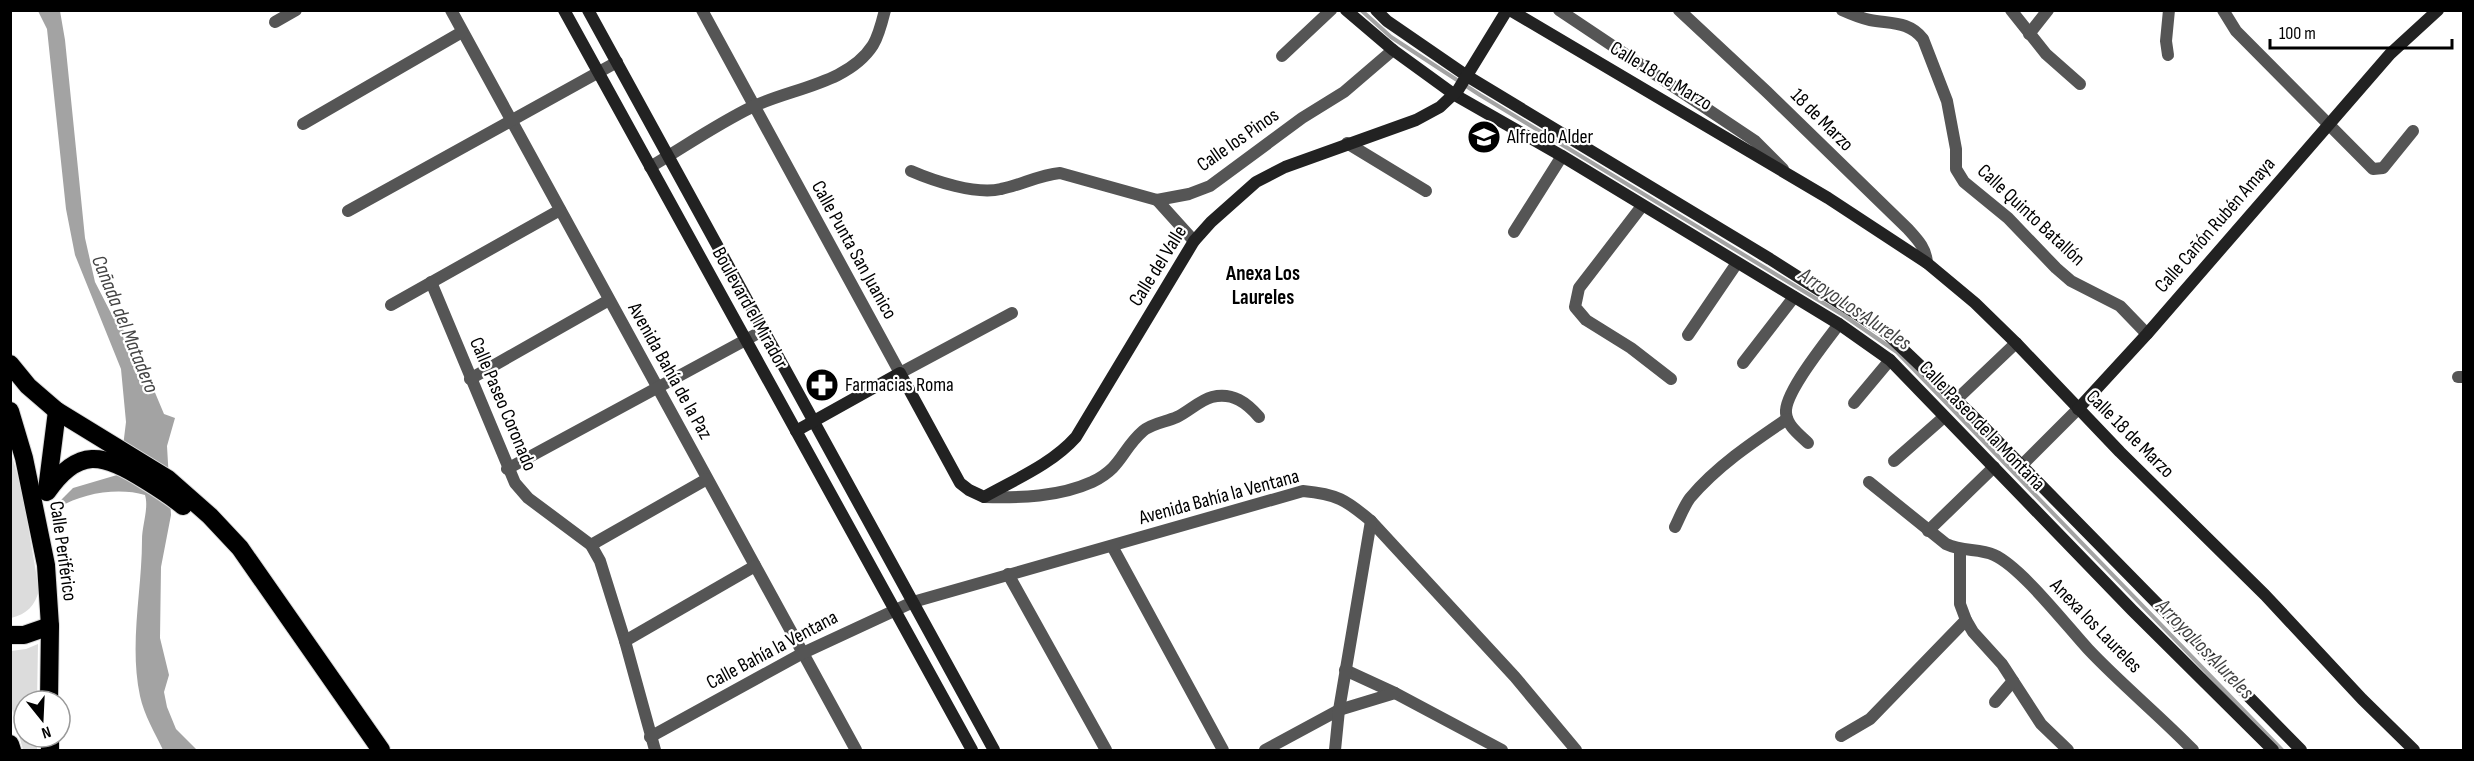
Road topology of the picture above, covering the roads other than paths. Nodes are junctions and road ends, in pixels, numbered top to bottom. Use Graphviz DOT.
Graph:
graph roads {
  1 [pos="296,10"];
  2 [pos="450,10"];
  3 [pos="564,10"];
  4 [pos="588,10"];
  5 [pos="702,10"];
  6 [pos="885,10"];
  7 [pos="1331,10"];
  8 [pos="1346,10"];
  9 [pos="1376,10"];
  10 [pos="1508,10"];
  11 [pos="1559,10"];
  12 [pos="1679,10"];
  13 [pos="1842,10"];
  14 [pos="2011,10"];
  15 [pos="2048,10"];
  16 [pos="2169,10"];
  17 [pos="2223,10"];
  18 [pos="2438,10"];
  19 [pos="275,22"];
  20 [pos="462,32"];
  21 [pos="2029,33"];
  22 [pos="1392,50"];
  23 [pos="2168,55"];
  24 [pos="1282,56"];
  25 [pos="617,62"];
  26 [pos="598,73"];
  27 [pos="1466,77"];
  28 [pos="2080,84"];
  29 [pos="1457,92"];
  30 [pos="753,106"];
  31 [pos="511,121"];
  32 [pos="303,124"];
  33 [pos="2330,124"];
  34 [pos="2413,131"];
  35 [pos="1347,143"];
  36 [pos="668,156"];
  37 [pos="1562,156"];
  38 [pos="650,167"];
  39 [pos="911,171"];
  40 [pos="1791,177"];
  41 [pos="1426,191"];
  42 [pos="1157,200"];
  43 [pos="1642,206"];
  44 [pos="560,210"];
  45 [pos="348,211"];
  46 [pos="1514,232"];
  47 [pos="1194,241"];
  48 [pos="1737,263"];
  49 [pos="1927,263"];
  50 [pos="431,282"];
  51 [pos="1794,297"];
  52 [pos="609,300"];
  53 [pos="391,305"];
  54 [pos="1012,312"];
  55 [pos="1839,324"];
  56 [pos="764,330"];
  57 [pos="2147,334"];
  58 [pos="1688,335"];
  59 [pos="745,340"];
  60 [pos="2016,343"];
  61 [pos="1890,360"];
  62 [pos="1743,363"];
  63 [pos="10,364"];
  64 [pos="900,373"];
  65 [pos="470,379"];
  66 [pos="1671,379"];
  67 [pos="657,388"];
  68 [pos="1956,400"];
  69 [pos="1854,404"];
  70 [pos="2078,409"];
  71 [pos="10,411"];
  72 [pos="57,411"];
  73 [pos="1259,417"];
  74 [pos="1944,417"];
  75 [pos="1787,419"];
  76 [pos="814,422"];
  77 [pos="796,431"];
  78 [pos="1808,443"];
  79 [pos="116,455"];
  80 [pos="1894,461"];
  81 [pos="2021,466"];
  82 [pos="1994,467"];
  83 [pos="507,469"];
  84 [pos="707,479"];
  85 [pos="1869,482"];
  86 [pos="47,492"];
  87 [pos="984,496"];
  88 [pos="1371,521"];
  89 [pos="1675,527"];
  90 [pos="1928,531"];
  91 [pos="41,535"];
  92 [pos="591,545"];
  93 [pos="1112,546"];
  94 [pos="1960,550"];
  95 [pos="755,566"];
  96 [pos="1008,574"];
  97 [pos="913,602"];
  98 [pos="894,610"];
  99 [pos="1966,620"];
  100 [pos="50,626"];
  101 [pos="10,635"];
  102 [pos="624,641"];
  103 [pos="803,653"];
  104 [pos="1345,670"];
  105 [pos="2013,681"];
  106 [pos="49,689"];
  107 [pos="1395,693"];
  108 [pos="1995,702"];
  109 [pos="1339,710"];
  110 [pos="1841,736"];
  111 [pos="651,737"];
  112 [pos="10,744"];
  113 [pos="850,749"];
  114 [pos="1275,749"];
  115 [pos="12,750"];
  116 [pos="369,750"];
  117 [pos="381,750"];
  118 [pos="655,750"];
  119 [pos="972,750"];
  120 [pos="994,750"];
  121 [pos="1106,750"];
  122 [pos="1223,750"];
  123 [pos="1335,750"];
  124 [pos="1502,750"];
  125 [pos="1576,750"];
  126 [pos="2068,750"];
  127 [pos="2193,750"];
  128 [pos="2273,750"];
  129 [pos="2301,750"];
  130 [pos="2414,750"];
  1 -- 19 [label="street"];
  2 -- 20 [label="street, Avenida Bahía de la Paz"];
  3 -- 26 [label="main road, Boulevard el Mirador"];
  4 -- 25 [label="main road, Boulevard el Mirador"];
  5 -- 30 [label="street, Calle Punta San Juanico"];
  6 -- 30 [label="street"];
  7 -- 24 [label="street"];
  8 -- 22 [label="main road, Calle Paseo de la Montaña"];
  9 -- 27 [label="main road, Calle Paseo de la Montaña"];
  10 -- 27 [label="main road, Calle del Valle"];
  10 -- 40 [label="main road, Calle 18 de Marzo"];
  11 -- 40 [label="street, Calle 18 de Marzo"];
  12 -- 49 [label="street, 18 de Marzo"];
  13 -- 57 [label="street, Calle Quinto Batallón"];
  14 -- 21 [label="street"];
  15 -- 21 [label="street"];
  16 -- 23 [label="street"];
  17 -- 33 [label="street"];
  18 -- 33 [label="main road, Calle Cañón Rubén Amaya"];
  20 -- 31 [label="street, Avenida Bahía de la Paz"];
  20 -- 32 [label="street"];
  21 -- 28 [label="street"];
  22 -- 29 [label="main road, Calle Paseo de la Montaña"];
  22 -- 42 [label="street, Calle los Pinos"];
  25 -- 26 [label="street"];
  25 -- 36 [label="main road, Boulevard el Mirador"];
  26 -- 31 [label="street"];
  26 -- 38 [label="main road, Boulevard el Mirador"];
  27 -- 29 [label="main road, Calle del Valle"];
  27 -- 68 [label="main road, Calle Paseo de la Montaña"];
  29 -- 35 [label="main road, Calle del Valle"];
  29 -- 37 [label="main road, Calle Paseo de la Montaña"];
  30 -- 36 [label="street"];
  30 -- 64 [label="street, Calle Punta San Juanico"];
  31 -- 44 [label="street, Avenida Bahía de la Paz"];
  31 -- 45 [label="street"];
  33 -- 34 [label="street"];
  33 -- 57 [label="main road, Calle Cañón Rubén Amaya"];
  35 -- 41 [label="street"];
  35 -- 47 [label="main road, Calle del Valle"];
  36 -- 38 [label="street"];
  36 -- 56 [label="main road, Boulevard el Mirador"];
  37 -- 43 [label="main road, Calle Paseo de la Montaña"];
  37 -- 46 [label="street"];
  38 -- 59 [label="main road, Boulevard el Mirador"];
  39 -- 42 [label="street, Calle los Pinos"];
  40 -- 49 [label="main road, Calle 18 de Marzo"];
  42 -- 47 [label="street"];
  43 -- 48 [label="main road, Calle Paseo de la Montaña"];
  43 -- 66 [label="street"];
  44 -- 50 [label="street"];
  44 -- 52 [label="street, Avenida Bahía de la Paz"];
  47 -- 87 [label="main road, Calle del Valle"];
  48 -- 51 [label="main road, Calle Paseo de la Montaña"];
  48 -- 58 [label="street"];
  49 -- 60 [label="main road, Calle 18 de Marzo"];
  50 -- 53 [label="street"];
  50 -- 65 [label="street, Calle Paseo Coronado"];
  51 -- 55 [label="main road, Calle Paseo de la Montaña"];
  51 -- 62 [label="street"];
  52 -- 65 [label="street"];
  52 -- 67 [label="street, Avenida Bahía de la Paz"];
  54 -- 64 [label="street"];
  55 -- 61 [label="main road, Calle Paseo de la Montaña"];
  55 -- 75 [label="street"];
  56 -- 59 [label="street"];
  56 -- 76 [label="main road, Boulevard el Mirador"];
  57 -- 70 [label="main road, Calle Cañón Rubén Amaya"];
  59 -- 67 [label="street"];
  59 -- 77 [label="main road, Boulevard el Mirador"];
  60 -- 68 [label="street"];
  60 -- 70 [label="main road, Calle 18 de Marzo"];
  61 -- 69 [label="street"];
  61 -- 74 [label="main road, Calle Paseo de la Montaña"];
  63 -- 72 [label="highway"];
  64 -- 76 [label="main road"];
  64 -- 87 [label="main road, Calle Punta San Juanico"];
  65 -- 83 [label="street, Calle Paseo Coronado"];
  67 -- 83 [label="street"];
  67 -- 84 [label="street, Avenida Bahía de la Paz"];
  68 -- 81 [label="main road, Calle Paseo de la Montaña"];
  70 -- 81 [label="street, Calle Cañón Rubén Amaya"];
  70 -- 130 [label="main road, Calle 18 de Marzo"];
  71 -- 91 [label="highway, Calle Periférico"];
  72 -- 79 [label="highway"];
  72 -- 86 [label="highway"];
  73 -- 87 [label="street"];
  74 -- 80 [label="street"];
  74 -- 82 [label="main road, Calle Paseo de la Montaña"];
  75 -- 78 [label="street"];
  75 -- 89 [label="street"];
  76 -- 77 [label="main road"];
  76 -- 97 [label="main road, Boulevard el Mirador"];
  77 -- 98 [label="main road, Boulevard el Mirador"];
  79 -- 86 [label="highway"];
  79 -- 116 [label="highway"];
  79 -- 117 [label="highway"];
  81 -- 129 [label="main road, Calle Paseo de la Montaña"];
  82 -- 90 [label="street"];
  82 -- 128 [label="main road, Calle Paseo de la Montaña"];
  83 -- 92 [label="street, Calle Paseo Coronado"];
  84 -- 92 [label="street"];
  84 -- 95 [label="street, Avenida Bahía de la Paz"];
  85 -- 90 [label="street"];
  86 -- 91 [label="highway"];
  88 -- 93 [label="street, Avenida Bahía la Ventana"];
  88 -- 104 [label="street"];
  88 -- 125 [label="street, Avenida Bahía la Ventana"];
  90 -- 94 [label="street"];
  91 -- 100 [label="highway, Calle Periférico"];
  92 -- 102 [label="street, Calle Paseo Coronado"];
  93 -- 96 [label="street, Avenida Bahía la Ventana"];
  93 -- 122 [label="street"];
  94 -- 99 [label="street"];
  94 -- 127 [label="street, Anexa los Laureles"];
  95 -- 102 [label="street"];
  95 -- 103 [label="street, Avenida Bahía de la Paz"];
  96 -- 97 [label="street, Avenida Bahía la Ventana"];
  96 -- 121 [label="street"];
  97 -- 98 [label="street, Calle Bahía la Ventana"];
  97 -- 120 [label="main road, Boulevard el Mirador"];
  98 -- 103 [label="street, Calle Bahía la Ventana"];
  98 -- 119 [label="main road, Boulevard el Mirador"];
  99 -- 105 [label="street"];
  99 -- 110 [label="street"];
  100 -- 101 [label="highway"];
  100 -- 106 [label="highway, Calle Periférico"];
  102 -- 111 [label="street, Calle Paseo Coronado"];
  103 -- 111 [label="street, Calle Bahía la Ventana"];
  103 -- 113 [label="street, Avenida Bahía de la Paz"];
  104 -- 107 [label="street"];
  104 -- 109 [label="street"];
  105 -- 108 [label="street"];
  105 -- 126 [label="street"];
  107 -- 109 [label="street"];
  107 -- 124 [label="street"];
  109 -- 114 [label="street"];
  109 -- 123 [label="street"];
  111 -- 118 [label="street, Calle Paseo Coronado"];
  112 -- 115 [label="highway"];
}
